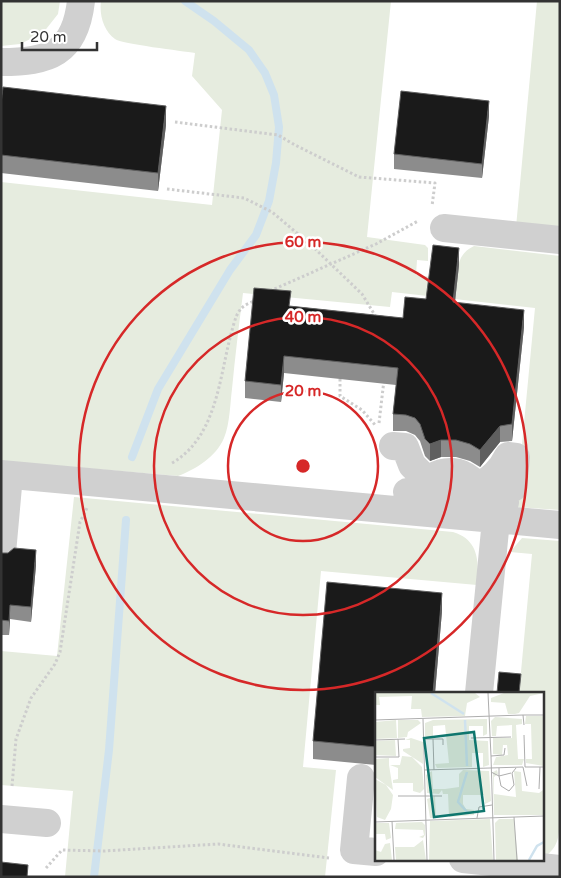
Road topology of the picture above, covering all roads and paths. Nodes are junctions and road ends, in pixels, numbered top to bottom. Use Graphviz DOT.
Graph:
graph roads {
  1 [pos="81,1"];
  2 [pos="1,62"];
  3 [pos="175,122"];
  4 [pos="167,189"];
  5 [pos="430,220"];
  6 [pos="560,240"];
  7 [pos="331,264"];
  8 [pos="379,322"];
  9 [pos="385,371"];
  10 [pos="340,379"];
  11 [pos="392,446"];
  12 [pos="169,465"];
  13 [pos="5,474"];
  14 [pos="99,483"];
  15 [pos="513,488"];
  16 [pos="486,502"];
  17 [pos="560,525"];
  18 [pos="2,553"];
  19 [pos="479,692"];
  20 [pos="361,778"];
  21 [pos="12,786"];
  22 [pos="1,818"];
  23 [pos="47,823"];
  24 [pos="375,852"];
  25 [pos="333,858"];
  26 [pos="473,860"];
  27 [pos="46,868"];
  28 [pos="560,869"];
  1 -- 2 [label="lane"];
  3 -- 5 [label="path"];
  4 -- 7 [label="path"];
  5 -- 6 [label="lane"];
  5 -- 7 [label="path"];
  7 -- 8 [label="path"];
  7 -- 12 [label="path"];
  9 -- 10 [label="path"];
  11 -- 16 [label="lane"];
  13 -- 14 [label="lane"];
  13 -- 18 [label="lane"];
  14 -- 16 [label="lane"];
  14 -- 21 [label="path"];
  15 -- 16 [label="lane"];
  16 -- 17 [label="lane"];
  16 -- 19 [label="lane"];
  20 -- 24 [label="lane"];
  22 -- 23 [label="lane"];
  25 -- 27 [label="path"];
  26 -- 28 [label="lane"];
}
